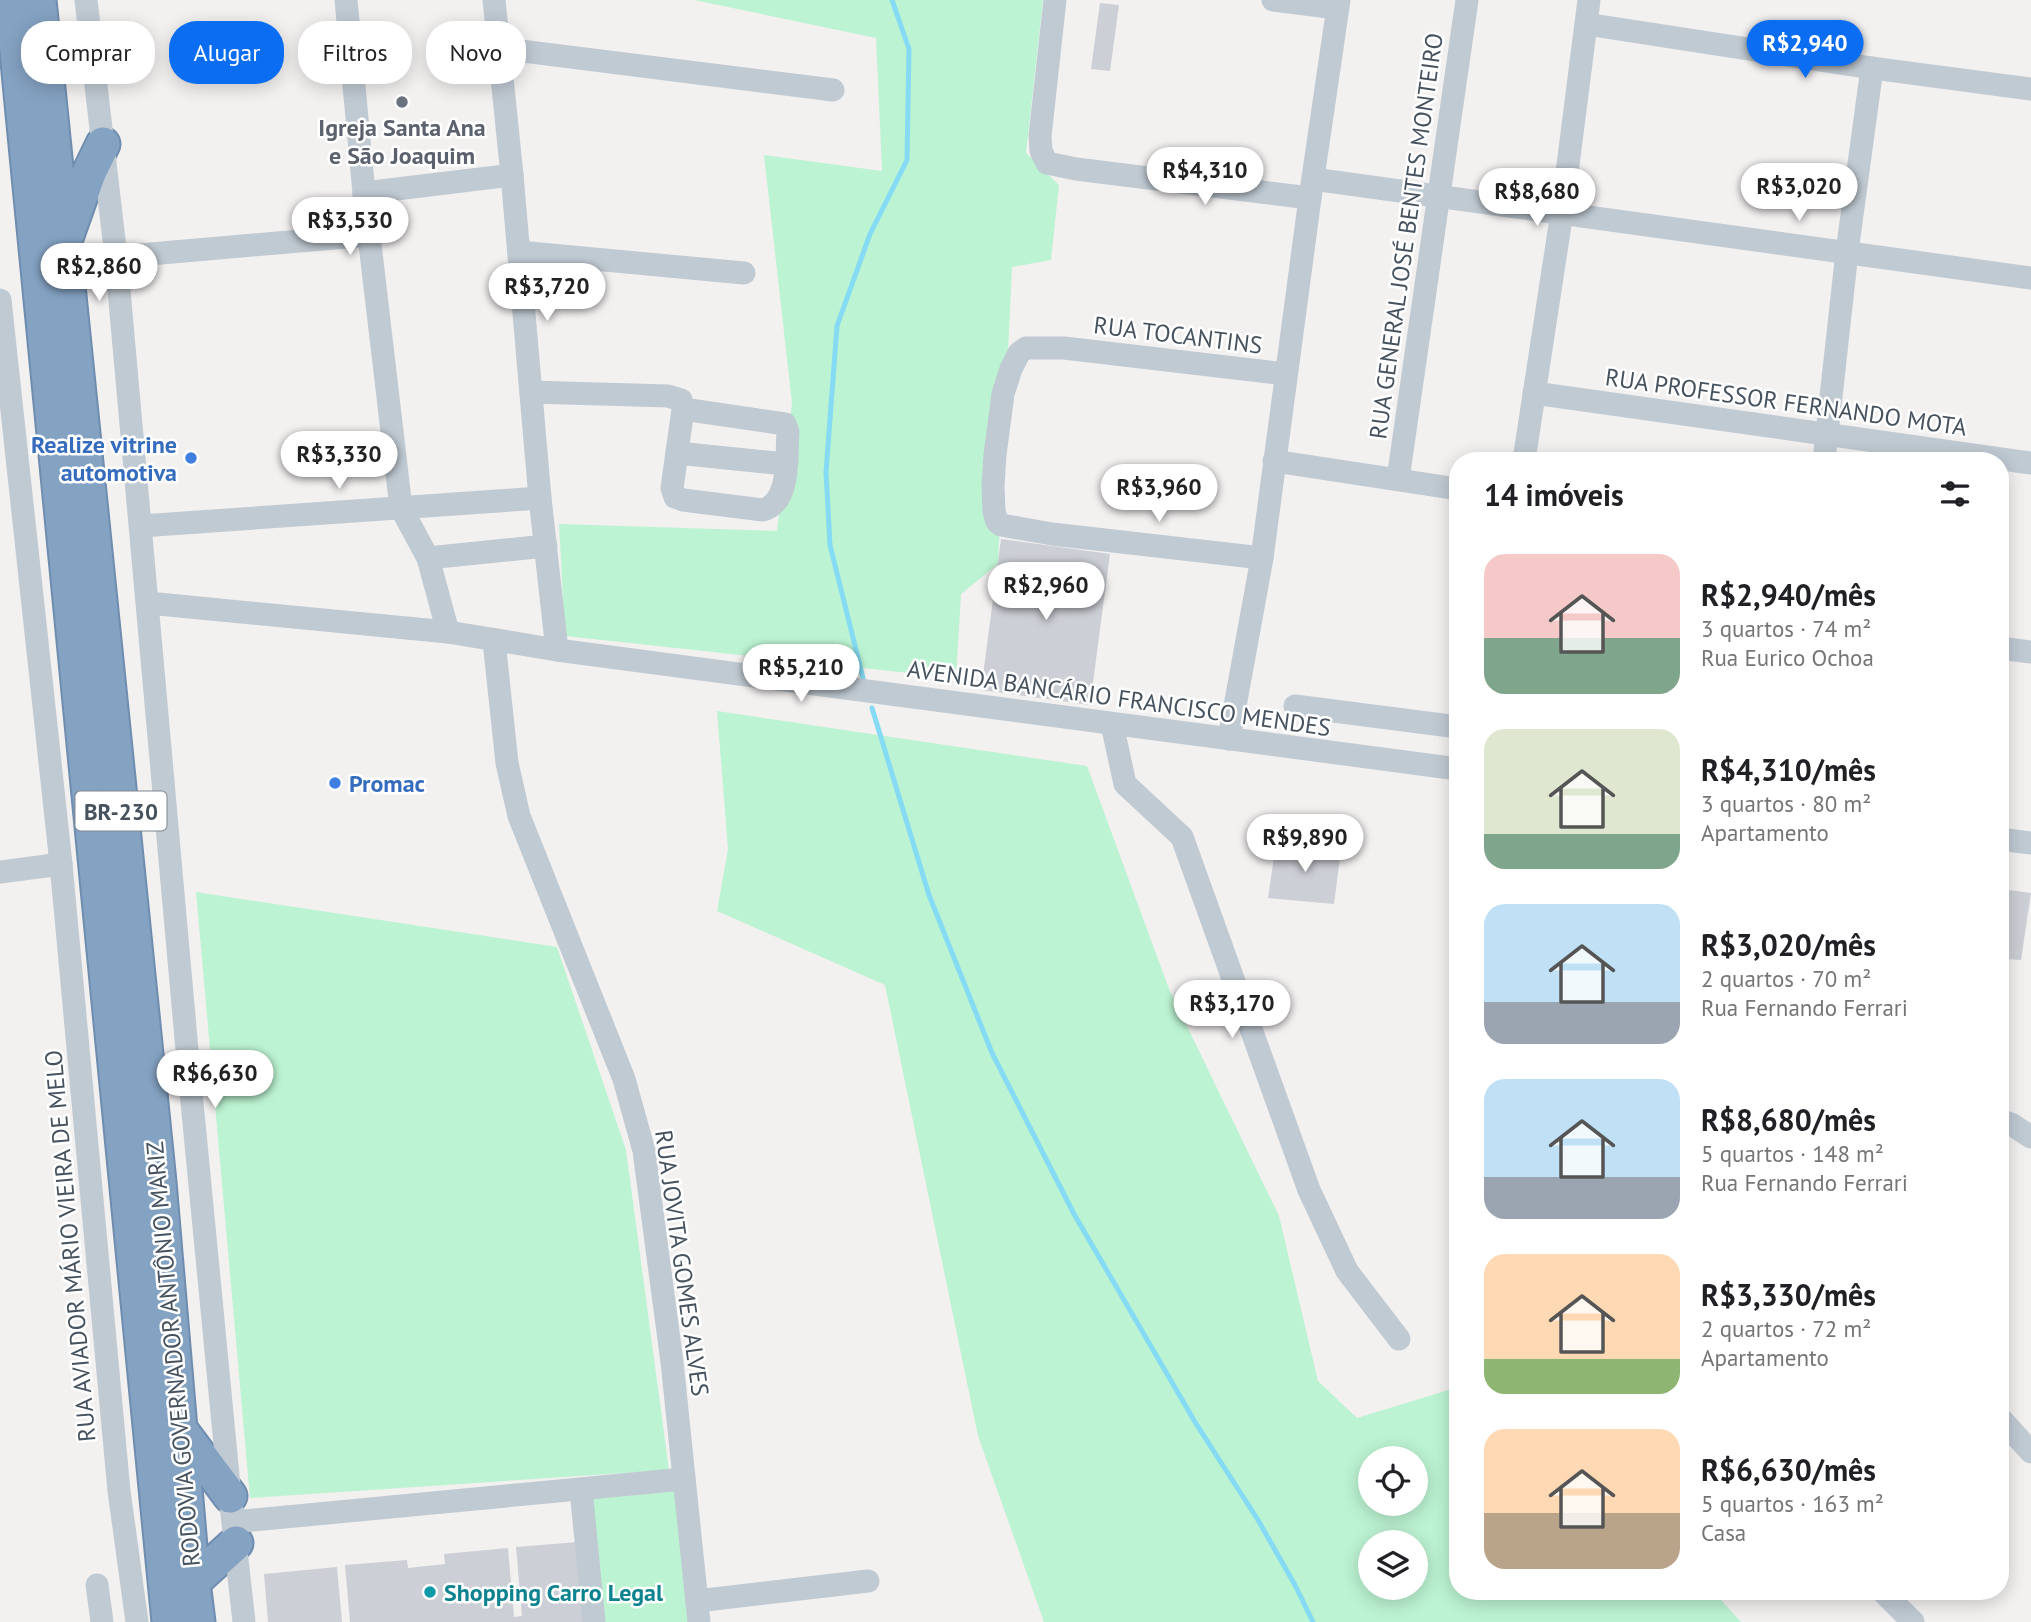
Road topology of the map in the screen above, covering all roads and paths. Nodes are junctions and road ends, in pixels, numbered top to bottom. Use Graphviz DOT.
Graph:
graph roads {
  1 [pos="12,0"];
  2 [pos="39,0"];
  3 [pos="86,0"];
  4 [pos="346,0"];
  5 [pos="494,0"];
  6 [pos="1055,0"];
  7 [pos="1273,0"];
  8 [pos="1468,0"];
  9 [pos="1589,0"];
  10 [pos="1338,4"];
  11 [pos="496,21"];
  12 [pos="1586,24"];
  13 [pos="526,52"];
  14 [pos="1872,68"];
  15 [pos="502,84"];
  16 [pos="2031,89"];
  17 [pos="833,90"];
  18 [pos="103,144"];
  19 [pos="512,175"];
  20 [pos="1311,189"];
  21 [pos="364,193"];
  22 [pos="1438,195"];
  23 [pos="1562,212"];
  24 [pos="369,235"];
  25 [pos="64,244"];
  26 [pos="519,252"];
  27 [pos="1847,252"];
  28 [pos="116,257"];
  29 [pos="744,273"];
  30 [pos="2031,278"];
  31 [pos="0,300"];
  32 [pos="0,310"];
  33 [pos="1286,374"];
  34 [pos="531,393"];
  35 [pos="1534,393"];
  36 [pos="683,409"];
  37 [pos="1828,435"];
  38 [pos="1525,452"];
  39 [pos="1825,452"];
  40 [pos="1951,452"];
  41 [pos="677,453"];
  42 [pos="2009,460"];
  43 [pos="1274,461"];
  44 [pos="2031,463"];
  45 [pos="785,464"];
  46 [pos="1398,479"];
  47 [pos="1449,488"];
  48 [pos="540,498"];
  49 [pos="401,508"];
  50 [pos="141,526"];
  51 [pos="546,546"];
  52 [pos="428,558"];
  53 [pos="1262,558"];
  54 [pos="148,603"];
  55 [pos="448,632"];
  56 [pos="494,641"];
  57 [pos="2009,649"];
  58 [pos="557,650"];
  59 [pos="2031,652"];
  60 [pos="1295,706"];
  61 [pos="1112,723"];
  62 [pos="1449,726"];
  63 [pos="1228,739"];
  64 [pos="1449,768"];
  65 [pos="2009,840"];
  66 [pos="2031,843"];
  67 [pos="61,864"];
  68 [pos="0,872"];
  69 [pos="2009,1123"];
  70 [pos="2031,1137"];
  71 [pos="1399,1339"];
  72 [pos="2009,1428"];
  73 [pos="180,1429"];
  74 [pos="2031,1452"];
  75 [pos="684,1479"];
  76 [pos="581,1490"];
  77 [pos="233,1521"];
  78 [pos="868,1581"];
  79 [pos="193,1582"];
  80 [pos="97,1585"];
  81 [pos="1891,1600"];
  82 [pos="698,1612"];
  83 [pos="102,1622"];
  84 [pos="136,1622"];
  85 [pos="169,1622"];
  86 [pos="198,1622"];
  87 [pos="244,1622"];
  88 [pos="594,1622"];
  89 [pos="1913,1622"];
  1 -- 85 [label="highway, RODOVIA GOVERNADOR ANTÔNIO MARIZ / BR-230"];
  2 -- 25 [label="highway, RODOVIA GOVERNADOR ANTÔNIO MARIZ / BR-230"];
  3 -- 18 [label="street"];
  4 -- 21 [label="street"];
  5 -- 11 [label="street"];
  6 -- 20 [label="street"];
  7 -- 10 [label="street"];
  8 -- 22 [label="street, RUA GENERAL JOSÉ BENTES MONTEIRO"];
  9 -- 12 [label="street"];
  10 -- 20 [label="street"];
  12 -- 14 [label="street"];
  12 -- 23 [label="street"];
  13 -- 17 [label="street"];
  14 -- 16 [label="street"];
  14 -- 27 [label="street"];
  15 -- 19 [label="street"];
  18 -- 25 [label="highway"];
  18 -- 28 [label="street"];
  19 -- 21 [label="street"];
  19 -- 26 [label="street"];
  20 -- 22 [label="street"];
  20 -- 33 [label="street"];
  21 -- 24 [label="street"];
  22 -- 23 [label="street"];
  22 -- 46 [label="street, RUA GENERAL JOSÉ BENTES MONTEIRO"];
  23 -- 27 [label="street"];
  23 -- 35 [label="street"];
  24 -- 28 [label="street"];
  24 -- 49 [label="street"];
  25 -- 73 [label="highway, RODOVIA GOVERNADOR ANTÔNIO MARIZ / BR-230"];
  26 -- 29 [label="street"];
  26 -- 34 [label="street"];
  27 -- 30 [label="street"];
  27 -- 37 [label="street"];
  28 -- 50 [label="street"];
  31 -- 32 [label="street, RUA AVIADOR MÁRIO VIEIRA DE MELO"];
  32 -- 67 [label="street, RUA AVIADOR MÁRIO VIEIRA DE MELO"];
  33 -- 43 [label="street"];
  33 -- 53 [label="street, RUA TOCANTINS"];
  34 -- 36 [label="street"];
  34 -- 48 [label="street"];
  35 -- 37 [label="street, RUA PROFESSOR FERNANDO MOTA"];
  35 -- 38 [label="street"];
  36 -- 41 [label="street"];
  36 -- 45 [label="street"];
  37 -- 39 [label="street"];
  37 -- 40 [label="street, RUA PROFESSOR FERNANDO MOTA"];
  41 -- 45 [label="street"];
  41 -- 45 [label="street"];
  42 -- 44 [label="street, RUA PROFESSOR FERNANDO MOTA"];
  43 -- 46 [label="street"];
  43 -- 53 [label="street"];
  46 -- 47 [label="street"];
  48 -- 49 [label="street"];
  48 -- 51 [label="street"];
  49 -- 50 [label="street"];
  49 -- 52 [label="street"];
  50 -- 54 [label="street"];
  51 -- 52 [label="street"];
  51 -- 58 [label="street"];
  52 -- 55 [label="street"];
  53 -- 63 [label="street"];
  54 -- 55 [label="street, AVENIDA BANCÁRIO FRANCISCO MENDES"];
  54 -- 77 [label="street"];
  55 -- 56 [label="street, AVENIDA BANCÁRIO FRANCISCO MENDES"];
  56 -- 58 [label="street, AVENIDA BANCÁRIO FRANCISCO MENDES"];
  56 -- 75 [label="street, RUA JOVITA GOMES ALVES"];
  57 -- 59 [label="street"];
  58 -- 61 [label="street, AVENIDA BANCÁRIO FRANCISCO MENDES"];
  60 -- 62 [label="street"];
  61 -- 63 [label="street, AVENIDA BANCÁRIO FRANCISCO MENDES"];
  61 -- 71 [label="street"];
  63 -- 64 [label="street, AVENIDA BANCÁRIO FRANCISCO MENDES"];
  65 -- 66 [label="street"];
  67 -- 68 [label="street"];
  67 -- 84 [label="street, RUA AVIADOR MÁRIO VIEIRA DE MELO"];
  69 -- 70 [label="street"];
  72 -- 74 [label="street"];
  73 -- 77 [label="highway"];
  73 -- 79 [label="highway, RODOVIA GOVERNADOR ANTÔNIO MARIZ / BR-230"];
  75 -- 76 [label="street"];
  75 -- 82 [label="street, RUA JOVITA GOMES ALVES"];
  76 -- 77 [label="street"];
  76 -- 88 [label="street"];
  77 -- 79 [label="highway"];
  77 -- 87 [label="street"];
  78 -- 82 [label="street"];
  79 -- 86 [label="highway, RODOVIA GOVERNADOR ANTÔNIO MARIZ / BR-230"];
  80 -- 83 [label="street"];
  81 -- 89 [label="street"];
}
